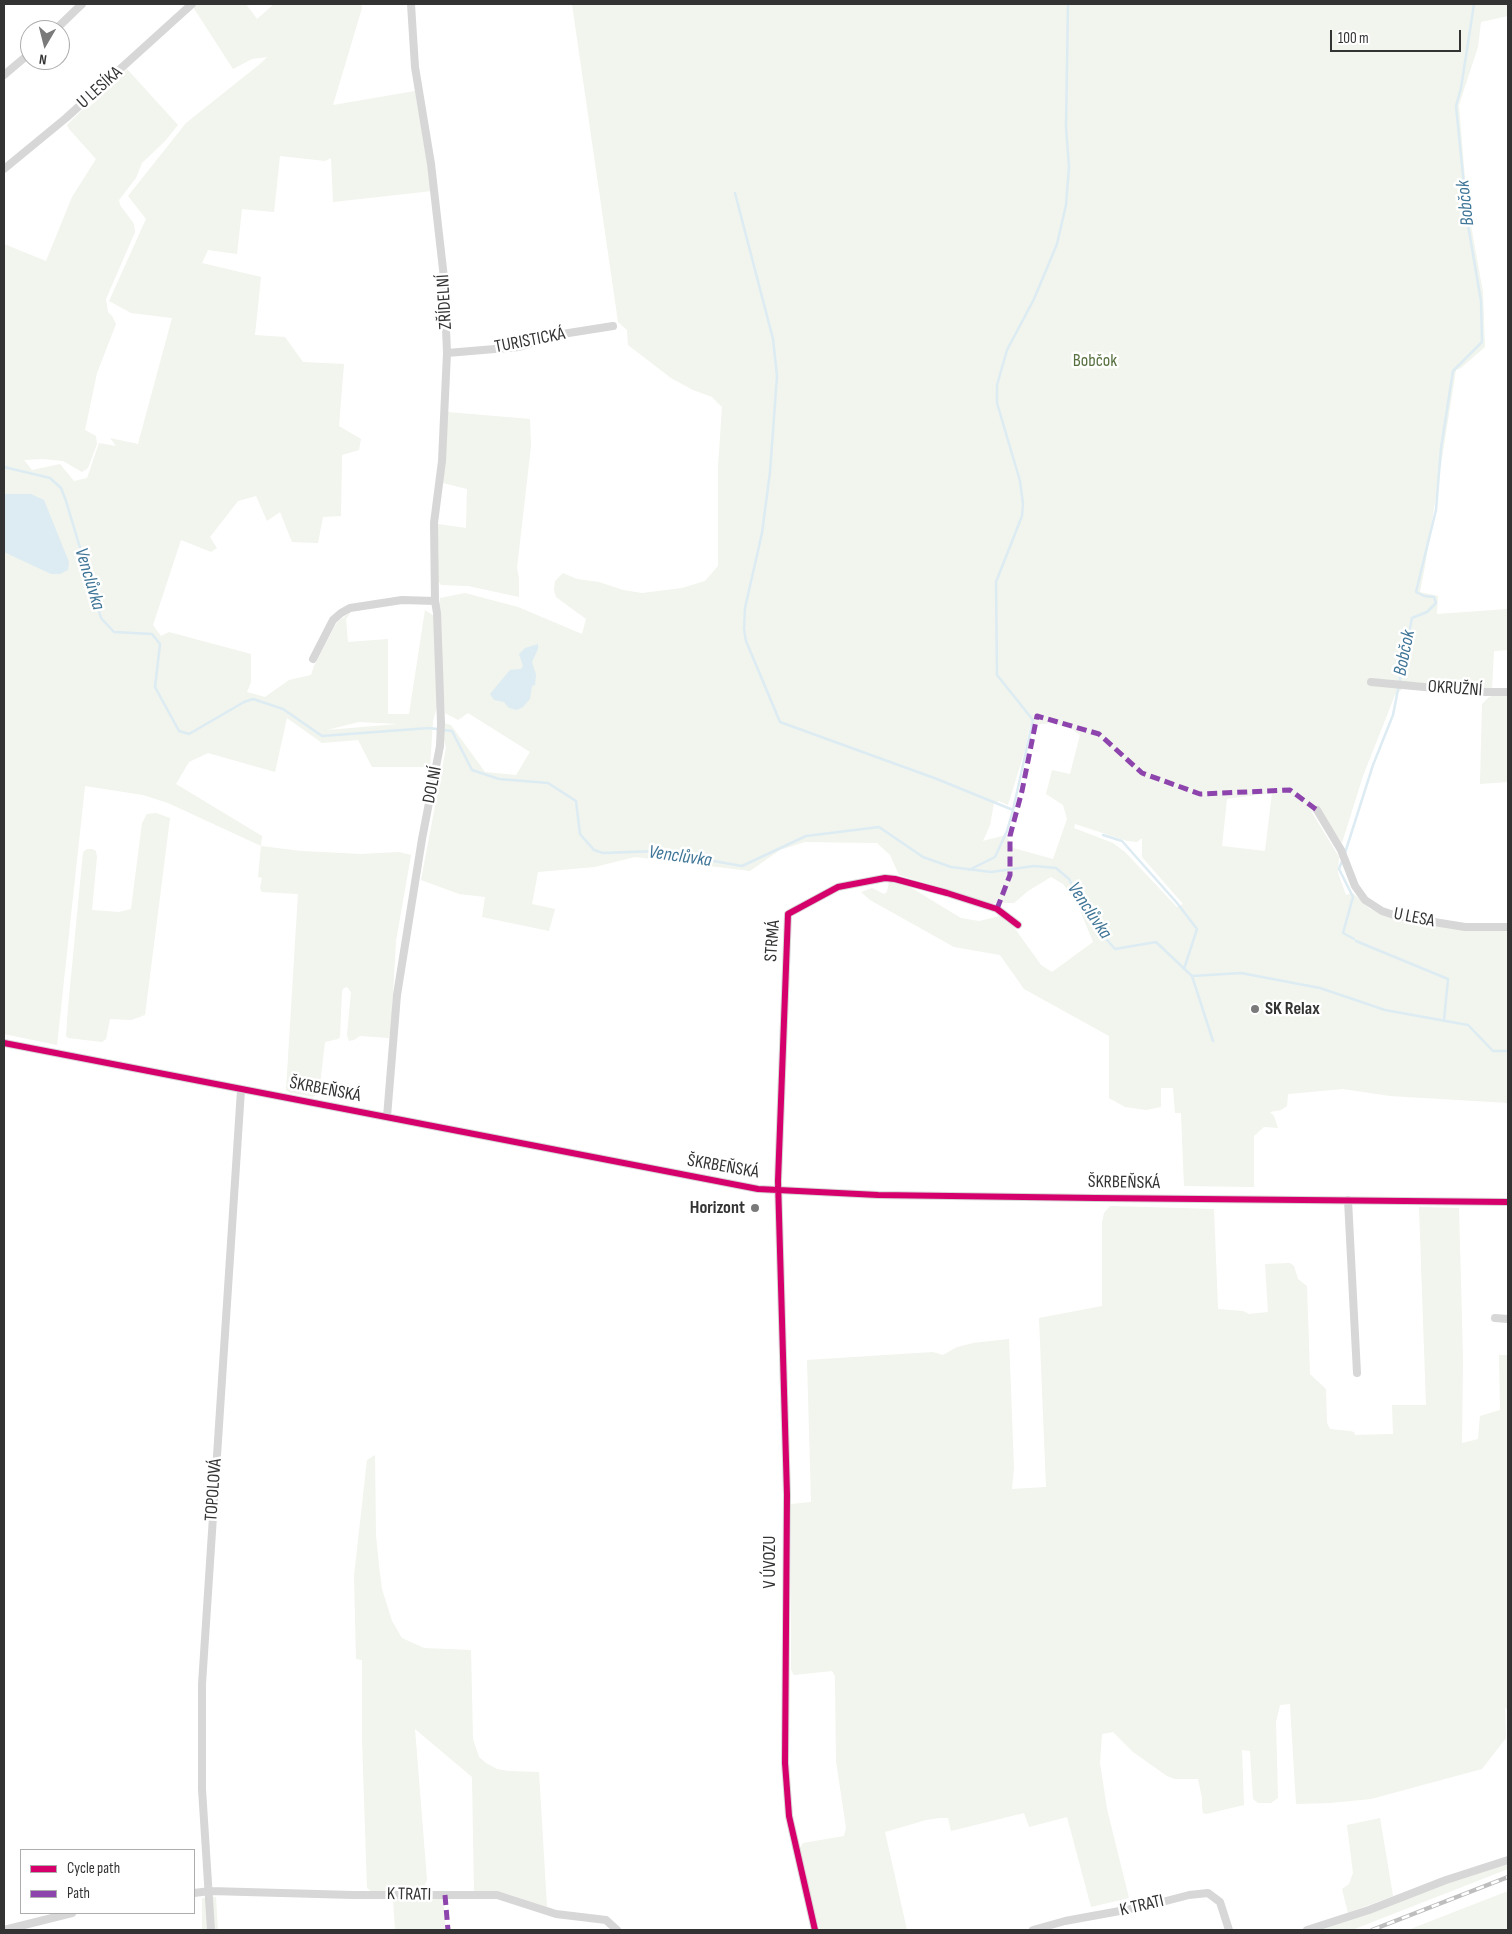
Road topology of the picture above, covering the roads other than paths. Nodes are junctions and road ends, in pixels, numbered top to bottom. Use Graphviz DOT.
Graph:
graph roads {
  1 [pos="82,4"];
  2 [pos="192,4"];
  3 [pos="411,4"];
  4 [pos="65,20"];
  5 [pos="20,61"];
  6 [pos="4,75"];
  7 [pos="4,169"];
  8 [pos="613,326"];
  9 [pos="447,353"];
  10 [pos="435,601"];
  11 [pos="313,659"];
  12 [pos="1371,682"];
  13 [pos="1508,692"];
  14 [pos="1317,810"];
  15 [pos="1018,925"];
  16 [pos="1508,927"];
  17 [pos="4,1043"];
  18 [pos="241,1090"];
  19 [pos="387,1117"];
  20 [pos="778,1191"];
  21 [pos="1348,1200"];
  22 [pos="1508,1202"];
  23 [pos="1495,1318"];
  24 [pos="1508,1319"];
  25 [pos="1357,1372"];
  26 [pos="1508,1860"];
  27 [pos="210,1890"];
  28 [pos="195,1893"];
  29 [pos="68,1914"];
  30 [pos="4,1930"];
  31 [pos="211,1930"];
  32 [pos="616,1930"];
  33 [pos="815,1930"];
  34 [pos="1033,1930"];
  35 [pos="1229,1930"];
  36 [pos="1307,1930"];
  1 -- 4 [label="street"];
  2 -- 7 [label="street, U LESÍKA"];
  3 -- 9 [label="street, ZŘÍDELNÍ"];
  5 -- 6 [label="street"];
  8 -- 9 [label="street, TURISTICKÁ"];
  9 -- 10 [label="street, ZŘÍDELNÍ"];
  10 -- 11 [label="street"];
  10 -- 19 [label="street, DOLNÍ"];
  12 -- 13 [label="street, OKRUŽNÍ"];
  14 -- 16 [label="street, U LESA"];
  15 -- 20 [label="street, STRMÁ"];
  17 -- 18 [label="street, ŠKRBEŇSKÁ"];
  18 -- 19 [label="street, ŠKRBEŇSKÁ"];
  18 -- 27 [label="street, TOPOLOVÁ"];
  19 -- 20 [label="street, ŠKRBEŇSKÁ"];
  20 -- 21 [label="street, ŠKRBEŇSKÁ"];
  20 -- 33 [label="street, V ÚVOZU"];
  21 -- 22 [label="street, ŠKRBEŇSKÁ"];
  21 -- 25 [label="street"];
  23 -- 24 [label="street"];
  26 -- 36 [label="street"];
  27 -- 28 [label="street, K TRATI"];
  27 -- 31 [label="street, TOPOLOVÁ"];
  27 -- 32 [label="street, K TRATI"];
  29 -- 30 [label="street"];
  34 -- 35 [label="street, K TRATI"];
}
